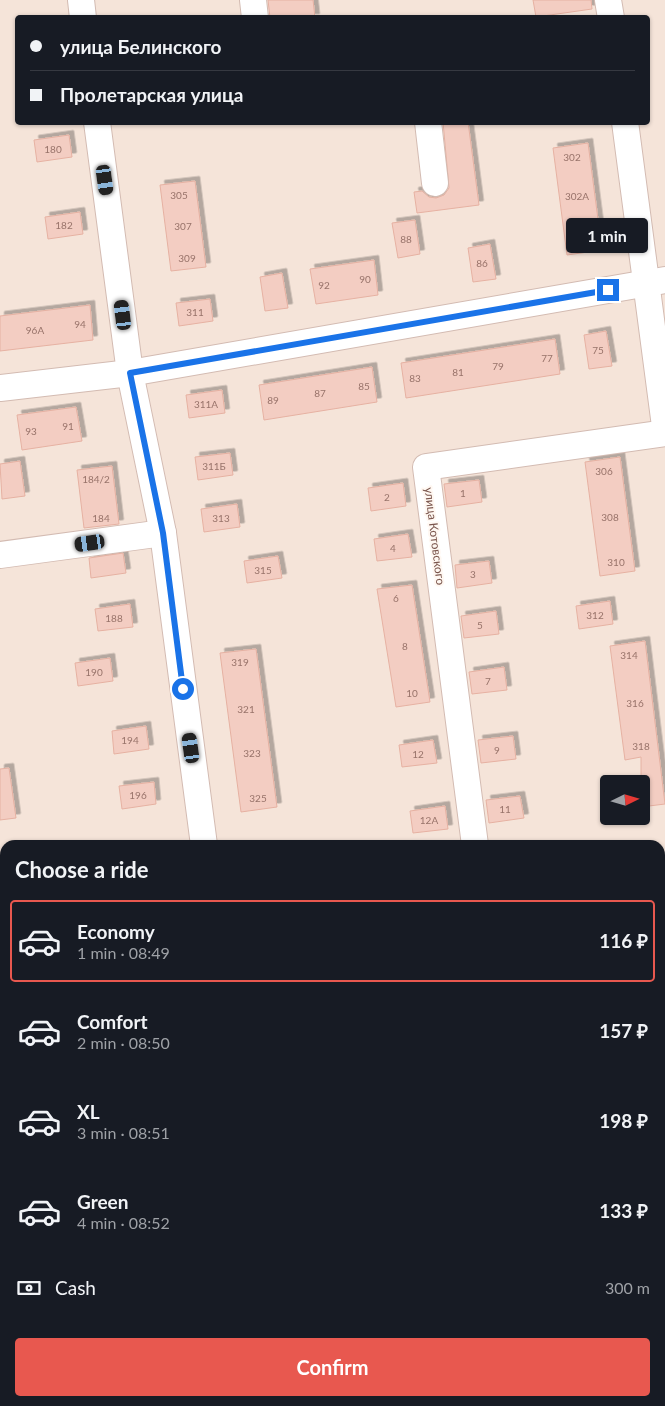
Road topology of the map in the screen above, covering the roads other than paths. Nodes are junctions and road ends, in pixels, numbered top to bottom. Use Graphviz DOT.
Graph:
graph roads {
  1 [pos="81,0"];
  2 [pos="253,0"];
  3 [pos="608,0"];
  4 [pos="83,15"];
  5 [pos="255,15"];
  6 [pos="610,15"];
  7 [pos="97,125"];
  8 [pos="428,125"];
  9 [pos="626,125"];
  10 [pos="435,183"];
  11 [pos="656,282"];
  12 [pos="130,373"];
  13 [pos="0,388"];
  14 [pos="665,426"];
  15 [pos="665,433"];
  16 [pos="163,533"];
  17 [pos="0,555"];
  18 [pos="203,840"];
  19 [pos="474,840"];
  1 -- 4 [label="street"];
  2 -- 5 [label="street"];
  3 -- 6 [label="street"];
  7 -- 12 [label="street"];
  8 -- 10 [label="street"];
  9 -- 11 [label="street"];
  11 -- 12 [label="street"];
  11 -- 14 [label="street"];
  12 -- 13 [label="street"];
  12 -- 16 [label="street"];
  15 -- 19 [label="street, улица Котовского"];
  16 -- 17 [label="street"];
  16 -- 18 [label="street"];
}
